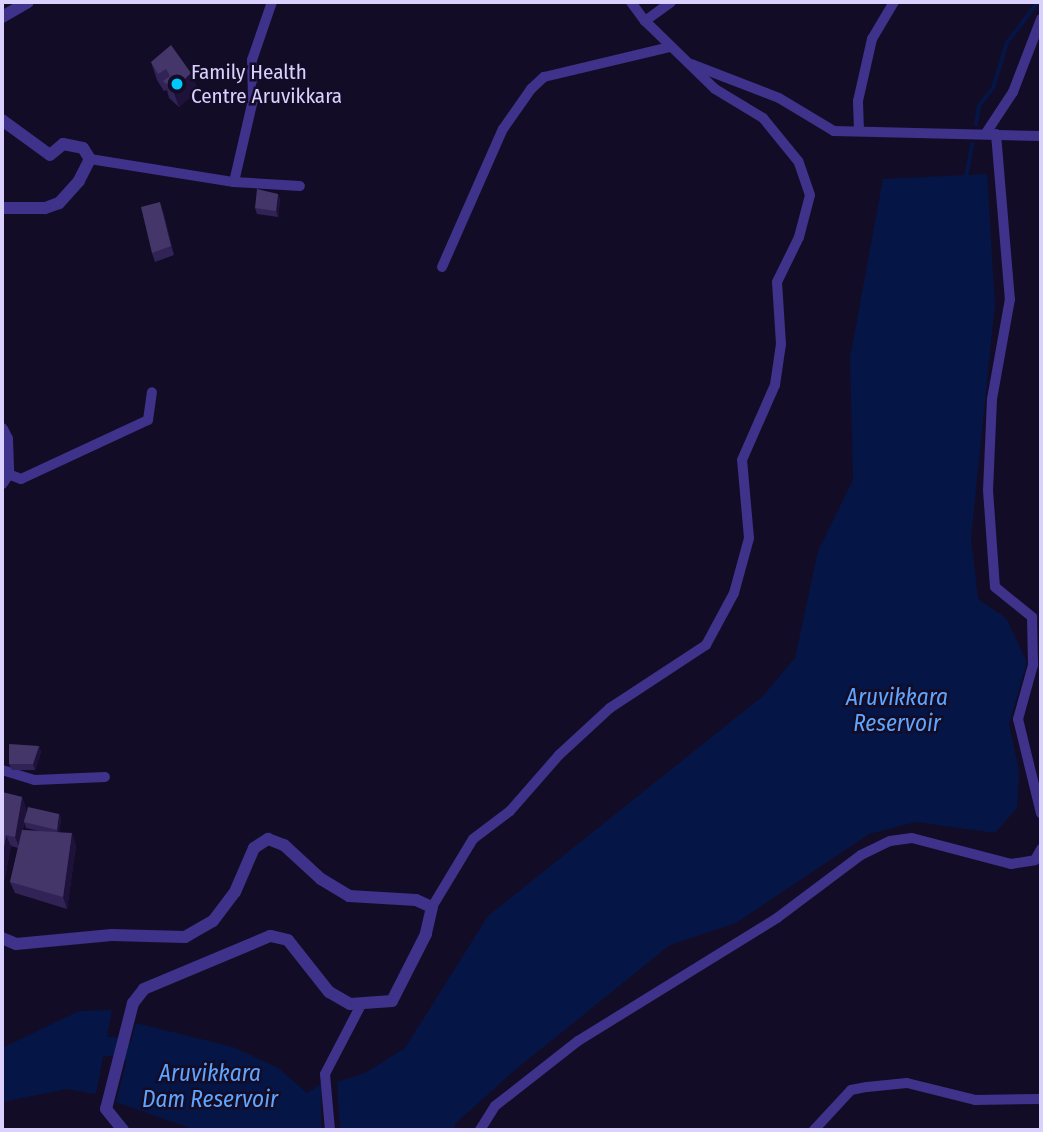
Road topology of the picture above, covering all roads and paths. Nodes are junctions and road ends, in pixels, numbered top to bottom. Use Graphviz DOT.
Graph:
graph roads {
  1 [pos="29,2"];
  2 [pos="272,2"];
  3 [pos="631,2"];
  4 [pos="670,2"];
  5 [pos="894,2"];
  6 [pos="2,17"];
  7 [pos="1041,19"];
  8 [pos="645,21"];
  9 [pos="670,47"];
  10 [pos="684,61"];
  11 [pos="2,120"];
  12 [pos="859,131"];
  13 [pos="991,134"];
  14 [pos="1041,135"];
  15 [pos="90,159"];
  16 [pos="234,181"];
  17 [pos="300,186"];
  18 [pos="2,208"];
  19 [pos="442,267"];
  20 [pos="152,392"];
  21 [pos="2,429"];
  22 [pos="5,478"];
  23 [pos="2,770"];
  24 [pos="105,777"];
  25 [pos="1041,813"];
  26 [pos="1041,849"];
  27 [pos="432,906"];
  28 [pos="2,938"];
  29 [pos="362,1003"];
  30 [pos="1041,1099"];
  31 [pos="123,1130"];
  32 [pos="330,1130"];
  33 [pos="480,1130"];
  34 [pos="814,1130"];
  1 -- 6 [label="street"];
  2 -- 16 [label="street"];
  3 -- 8 [label="street"];
  4 -- 8 [label="street"];
  5 -- 12 [label="street"];
  7 -- 13 [label="street"];
  8 -- 9 [label="street"];
  9 -- 10 [label="street"];
  9 -- 19 [label="street"];
  10 -- 12 [label="street"];
  10 -- 27 [label="street"];
  11 -- 15 [label="street"];
  12 -- 13 [label="street"];
  13 -- 14 [label="street"];
  13 -- 25 [label="street"];
  15 -- 16 [label="street"];
  15 -- 18 [label="street"];
  16 -- 17 [label="street"];
  20 -- 22 [label="street"];
  21 -- 22 [label="street"];
  23 -- 24 [label="street"];
  26 -- 33 [label="street"];
  27 -- 28 [label="street"];
  27 -- 29 [label="street"];
  29 -- 31 [label="street"];
  29 -- 32 [label="street"];
  30 -- 34 [label="street"];
}
